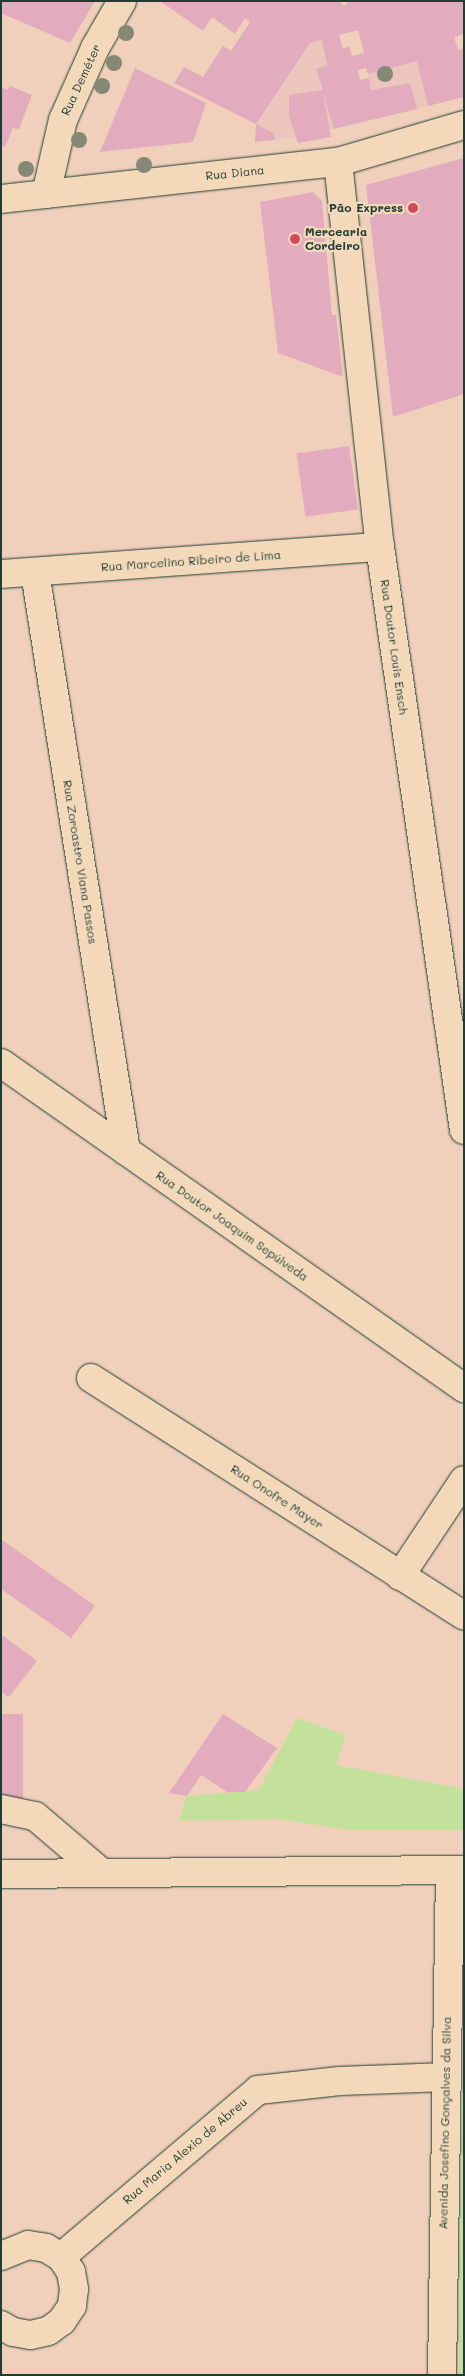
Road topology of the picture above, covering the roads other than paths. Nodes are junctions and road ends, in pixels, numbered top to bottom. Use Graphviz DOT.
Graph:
graph roads {
  1 [pos="122,1"];
  2 [pos="464,125"];
  3 [pos="338,162"];
  4 [pos="46,194"];
  5 [pos="1,199"];
  6 [pos="380,547"];
  7 [pos="34,572"];
  8 [pos="1,574"];
  9 [pos="1,1063"];
  10 [pos="464,1130"];
  11 [pos="126,1151"];
  12 [pos="91,1378"];
  13 [pos="464,1388"];
  14 [pos="464,1480"];
  15 [pos="400,1576"];
  16 [pos="464,1616"];
  17 [pos="1,1809"];
  18 [pos="457,1870"];
  19 [pos="102,1873"];
  20 [pos="1,1874"];
  21 [pos="446,2077"];
  22 [pos="1,2256"];
  23 [pos="61,2257"];
  24 [pos="1,2325"];
  25 [pos="442,2375"];
  1 -- 4 [label="street, Rua Deméter"];
  2 -- 3 [label="street, Rua Diana"];
  3 -- 4 [label="street, Rua Diana"];
  3 -- 6 [label="street, Rua Doutor Louis Ensch"];
  4 -- 5 [label="street, Rua Diana"];
  6 -- 7 [label="street, Rua Marcelino Ribeiro de Lima"];
  6 -- 10 [label="street, Rua Doutor Louis Ensch"];
  7 -- 8 [label="street, Rua Marcelino Ribeiro de Lima"];
  7 -- 11 [label="street, Rua Zoroastro Viana Passos"];
  9 -- 11 [label="street, Rua Doutor Joaquim Sepúlveda"];
  11 -- 13 [label="street, Rua Doutor Joaquim Sepúlveda"];
  12 -- 15 [label="street, Rua Onofre Mayer"];
  14 -- 15 [label="street"];
  15 -- 16 [label="street, Rua Onofre Mayer"];
  17 -- 19 [label="street"];
  18 -- 19 [label="street"];
  18 -- 21 [label="street, Avenida Josefino Gonçalves da Silva"];
  19 -- 20 [label="street"];
  21 -- 23 [label="street, Rua Maria Alexio de Abreu"];
  21 -- 25 [label="street, Avenida Josefino Gonçalves da Silva"];
  22 -- 23 [label="street"];
  23 -- 24 [label="street"];
}
